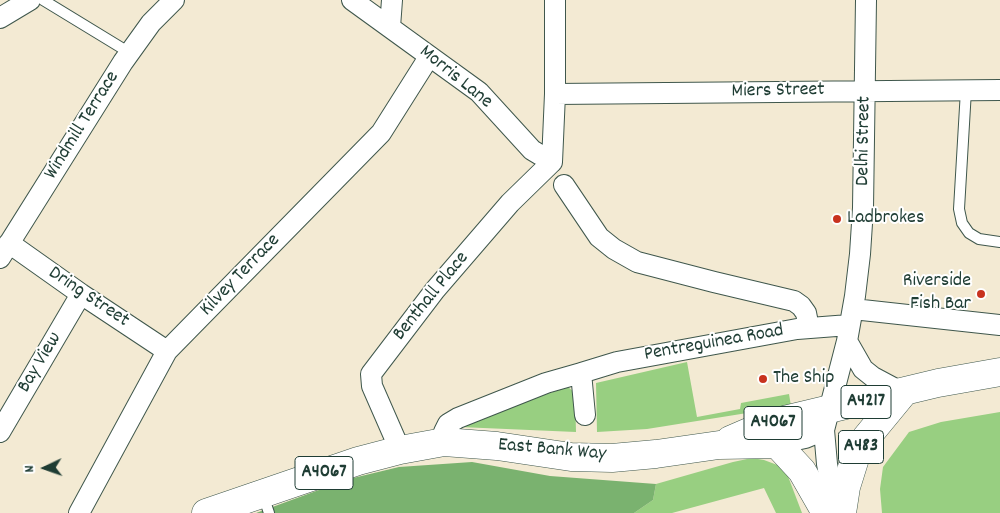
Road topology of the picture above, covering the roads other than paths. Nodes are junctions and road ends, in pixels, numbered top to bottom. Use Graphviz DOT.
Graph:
graph roads {
  1 [pos="30,0"];
  2 [pos="43,0"];
  3 [pos="174,0"];
  4 [pos="352,0"];
  5 [pos="392,0"];
  6 [pos="555,0"];
  7 [pos="866,0"];
  8 [pos="0,18"];
  9 [pos="390,27"];
  10 [pos="130,53"];
  11 [pos="429,57"];
  12 [pos="966,90"];
  13 [pos="1000,90"];
  14 [pos="866,91"];
  15 [pos="556,94"];
  16 [pos="552,162"];
  17 [pos="564,185"];
  18 [pos="1000,242"];
  19 [pos="5,250"];
  20 [pos="81,294"];
  21 [pos="849,325"];
  22 [pos="1000,325"];
  23 [pos="809,328"];
  24 [pos="167,351"];
  25 [pos="1000,372"];
  26 [pos="581,373"];
  27 [pos="904,393"];
  28 [pos="585,415"];
  29 [pos="826,420"];
  30 [pos="0,432"];
  31 [pos="444,442"];
  32 [pos="777,444"];
  33 [pos="719,445"];
  34 [pos="400,450"];
  35 [pos="266,503"];
  36 [pos="79,513"];
  37 [pos="206,513"];
  38 [pos="826,513"];
  39 [pos="836,513"];
  40 [pos="842,513"];
  1 -- 8 [label="street"];
  2 -- 10 [label="lane"];
  3 -- 10 [label="street, Windmill Terrace"];
  4 -- 9 [label="street, Morris Lane"];
  5 -- 9 [label="street"];
  6 -- 15 [label="street"];
  7 -- 14 [label="street, Delhi Street"];
  9 -- 11 [label="street, Morris Lane"];
  10 -- 19 [label="street, Windmill Terrace"];
  11 -- 16 [label="street, Morris Lane"];
  11 -- 24 [label="street, Kilvey Terrace"];
  12 -- 13 [label="street, Miers Street"];
  12 -- 14 [label="street, Miers Street"];
  12 -- 18 [label="lane"];
  14 -- 15 [label="street, Miers Street"];
  14 -- 21 [label="street, Delhi Street"];
  15 -- 16 [label="street"];
  16 -- 34 [label="street, Benthall Place"];
  17 -- 23 [label="street"];
  19 -- 20 [label="street, Dring Street"];
  20 -- 24 [label="street, Dring Street"];
  20 -- 30 [label="street, Bay View"];
  21 -- 22 [label="street, Pentreguinea Road"];
  21 -- 23 [label="street, Pentreguinea Road"];
  21 -- 27 [label="street"];
  21 -- 29 [label="street, Delhi Street"];
  23 -- 26 [label="street, Pentreguinea Road"];
  24 -- 36 [label="street, Kilvey Terrace"];
  25 -- 27 [label="main road, East Bank Way"];
  26 -- 28 [label="street"];
  26 -- 31 [label="street, Pentreguinea Road"];
  27 -- 29 [label="main road, East Bank Way / A4217"];
  27 -- 40 [label="main road, A483"];
  29 -- 32 [label="street"];
  29 -- 33 [label="main road, East Bank Way / A4067"];
  29 -- 39 [label="street, Delhi Street"];
  31 -- 33 [label="main road, East Bank Way / A4067"];
  31 -- 34 [label="main road, A4067"];
  32 -- 33 [label="main road, East Bank Way / A4067"];
  32 -- 38 [label="main road, A4067"];
  34 -- 35 [label="main road, A4067"];
  35 -- 37 [label="main road, A4067"];
}
